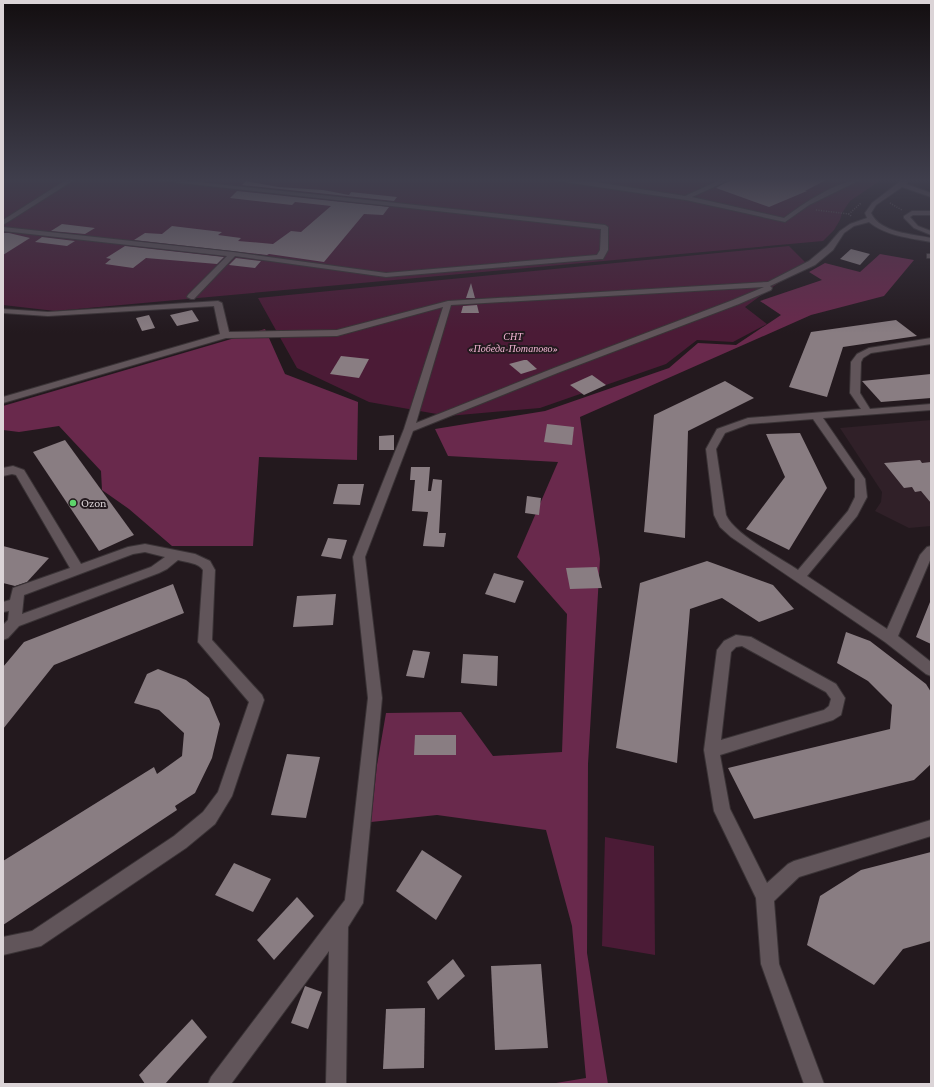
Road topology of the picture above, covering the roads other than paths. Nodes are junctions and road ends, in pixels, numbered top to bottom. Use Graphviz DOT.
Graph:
graph roads {
  1 [pos="19,231"];
  2 [pos="605,231"];
  3 [pos="844,231"];
  4 [pos="892,231"];
  5 [pos="931,240"];
  6 [pos="234,254"];
  7 [pos="812,263"];
  8 [pos="191,297"];
  9 [pos="448,303"];
  10 [pos="3,310"];
  11 [pos="225,336"];
  12 [pos="931,341"];
  13 [pos="3,400"];
  14 [pos="931,407"];
  15 [pos="868,412"];
  16 [pos="816,417"];
  17 [pos="409,429"];
  18 [pos="3,472"];
  19 [pos="931,550"];
  20 [pos="176,555"];
  21 [pos="78,570"];
  22 [pos="800,576"];
  23 [pos="17,604"];
  24 [pos="3,607"];
  25 [pos="14,622"];
  26 [pos="3,634"];
  27 [pos="890,638"];
  28 [pos="931,670"];
  29 [pos="712,750"];
  30 [pos="931,828"];
  31 [pos="765,897"];
  32 [pos="354,903"];
  33 [pos="3,946"];
  34 [pos="218,1084"];
  35 [pos="336,1084"];
  36 [pos="814,1084"];
  1 -- 6 [label="street"];
  2 -- 6 [label="street"];
  3 -- 7 [label="street"];
  4 -- 5 [label="street"];
  6 -- 8 [label="street"];
  7 -- 9 [label="street"];
  7 -- 17 [label="street"];
  9 -- 11 [label="street"];
  9 -- 17 [label="street"];
  10 -- 11 [label="street"];
  11 -- 13 [label="street"];
  12 -- 15 [label="street"];
  14 -- 15 [label="street"];
  15 -- 16 [label="street"];
  16 -- 22 [label="street"];
  16 -- 22 [label="street"];
  17 -- 32 [label="street"];
  18 -- 21 [label="street"];
  19 -- 27 [label="street"];
  20 -- 21 [label="street"];
  20 -- 25 [label="street"];
  20 -- 33 [label="street"];
  21 -- 23 [label="street"];
  22 -- 27 [label="street"];
  23 -- 24 [label="street"];
  23 -- 25 [label="street"];
  25 -- 26 [label="street"];
  27 -- 28 [label="street"];
  29 -- 29 [label="street"];
  29 -- 31 [label="street"];
  30 -- 31 [label="street"];
  31 -- 36 [label="street"];
  32 -- 34 [label="street"];
  32 -- 35 [label="street"];
}
